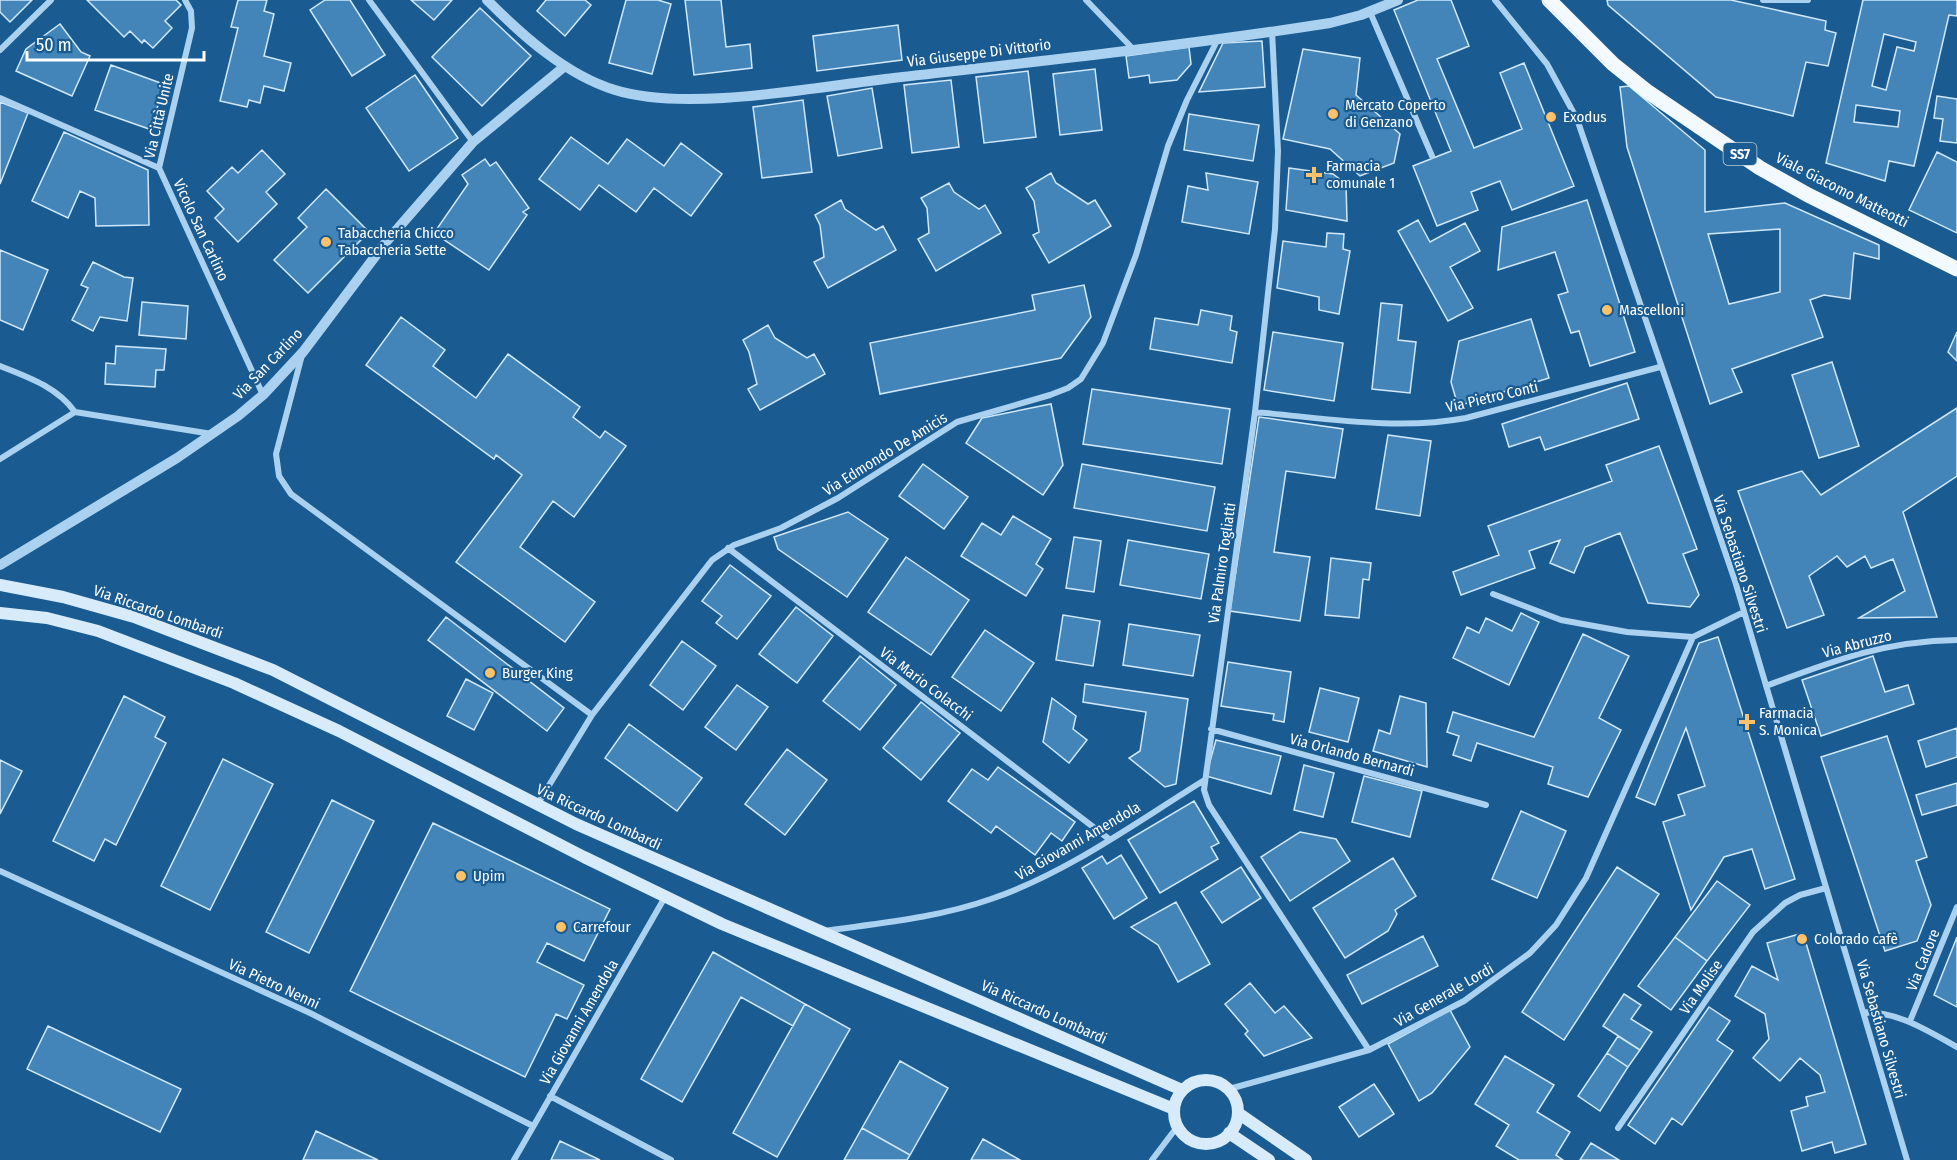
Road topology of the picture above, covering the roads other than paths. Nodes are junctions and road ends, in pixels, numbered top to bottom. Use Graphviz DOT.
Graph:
graph roads {
  1 [pos="51,0"];
  2 [pos="185,0"];
  3 [pos="369,0"];
  4 [pos="487,0"];
  5 [pos="1086,0"];
  6 [pos="1398,0"];
  7 [pos="1496,0"];
  8 [pos="1549,0"];
  9 [pos="1764,0"];
  10 [pos="1808,0"];
  11 [pos="1370,12"];
  12 [pos="1272,31"];
  13 [pos="1219,39"];
  14 [pos="0,50"];
  15 [pos="1134,50"];
  16 [pos="565,66"];
  17 [pos="0,98"];
  18 [pos="474,142"];
  19 [pos="1432,156"];
  20 [pos="159,168"];
  21 [pos="1957,269"];
  22 [pos="303,352"];
  23 [pos="0,366"];
  24 [pos="1660,367"];
  25 [pos="263,395"];
  26 [pos="75,412"];
  27 [pos="1255,412"];
  28 [pos="212,435"];
  29 [pos="0,459"];
  30 [pos="728,548"];
  31 [pos="0,565"];
  32 [pos="0,584"];
  33 [pos="0,592"];
  34 [pos="1493,594"];
  35 [pos="1744,612"];
  36 [pos="0,613"];
  37 [pos="1693,637"];
  38 [pos="1957,640"];
  39 [pos="1766,686"];
  40 [pos="592,715"];
  41 [pos="1211,729"];
  42 [pos="1203,781"];
  43 [pos="1486,805"];
  44 [pos="537,806"];
  45 [pos="1108,839"];
  46 [pos="0,871"];
  47 [pos="1826,888"];
  48 [pos="665,897"];
  49 [pos="1957,907"];
  50 [pos="817,932"];
  51 [pos="1863,1012"];
  52 [pos="1910,1021"];
  53 [pos="1957,1047"];
  54 [pos="1369,1050"];
  55 [pos="1229,1089"];
  56 [pos="1182,1090"];
  57 [pos="550,1096"];
  58 [pos="1174,1109"];
  59 [pos="1238,1113"];
  60 [pos="533,1126"];
  61 [pos="1178,1127"];
  62 [pos="1618,1128"];
  63 [pos="1229,1133"];
  64 [pos="514,1160"];
  65 [pos="671,1160"];
  66 [pos="1152,1160"];
  67 [pos="1269,1160"];
  68 [pos="1306,1160"];
  69 [pos="1907,1160"];
  1 -- 14 [label="street"];
  2 -- 20 [label="street, Via Città Unite"];
  3 -- 18 [label="street"];
  4 -- 16 [label="street, Via Giuseppe Di Vittorio"];
  5 -- 15 [label="street"];
  6 -- 11 [label="street, Via Giuseppe Di Vittorio"];
  7 -- 24 [label="street, Via Sebastiano Silvestri"];
  8 -- 21 [label="main road, Viale Giacomo Matteotti / SS7"];
  9 -- 10 [label="street"];
  11 -- 12 [label="street, Via Giuseppe Di Vittorio"];
  11 -- 19 [label="street"];
  12 -- 13 [label="street, Via Giuseppe Di Vittorio"];
  12 -- 27 [label="street, Via Palmiro Togliatti"];
  13 -- 15 [label="street, Via Giuseppe Di Vittorio"];
  13 -- 30 [label="street, Via Edmondo De Amicis"];
  15 -- 16 [label="street, Via Giuseppe Di Vittorio"];
  16 -- 18 [label="street, Via San Carlino"];
  17 -- 20 [label="street, Vicolo San Carlino"];
  18 -- 22 [label="street, Via San Carlino"];
  20 -- 25 [label="street, Vicolo San Carlino"];
  22 -- 25 [label="street, Via San Carlino"];
  22 -- 40 [label="street"];
  23 -- 26 [label="street"];
  24 -- 27 [label="street, Via Pietro Conti"];
  24 -- 35 [label="street, Via Sebastiano Silvestri"];
  25 -- 28 [label="street, Via San Carlino"];
  26 -- 28 [label="street"];
  26 -- 29 [label="street"];
  27 -- 41 [label="street, Via Palmiro Togliatti"];
  28 -- 31 [label="street, Via San Carlino"];
  30 -- 40 [label="street, Via Edmondo De Amicis"];
  30 -- 45 [label="street, Via Mario Colacchi"];
  32 -- 33 [label="main road"];
  32 -- 44 [label="main road, Via Riccardo Lombardi"];
  34 -- 37 [label="street"];
  35 -- 37 [label="street"];
  35 -- 39 [label="street, Via Sebastiano Silvestri"];
  36 -- 48 [label="main road"];
  37 -- 54 [label="street, Via Generale Lordi"];
  38 -- 39 [label="street, Via Abruzzo"];
  39 -- 47 [label="street, Via Sebastiano Silvestri"];
  40 -- 44 [label="street, Via Edmondo De Amicis"];
  41 -- 42 [label="street, Via Palmiro Togliatti"];
  41 -- 43 [label="street, Via Orlando Bernardi"];
  42 -- 45 [label="street, Via Giovanni Amendola"];
  42 -- 54 [label="street, Via Palmiro Togliatti"];
  44 -- 50 [label="main road, Via Riccardo Lombardi"];
  45 -- 50 [label="street, Via Giovanni Amendola"];
  46 -- 60 [label="street, Via Pietro Nenni"];
  47 -- 51 [label="street, Via Sebastiano Silvestri"];
  47 -- 62 [label="street, Via Molise"];
  48 -- 57 [label="street, Via Giovanni Amendola"];
  48 -- 58 [label="main road"];
  49 -- 52 [label="street, Via Cadore"];
  50 -- 56 [label="main road, Via Riccardo Lombardi"];
  51 -- 52 [label="street"];
  51 -- 69 [label="street, Via Sebastiano Silvestri"];
  52 -- 53 [label="street"];
  54 -- 55 [label="street, Via Generale Lordi"];
  55 -- 56 [label="main road"];
  55 -- 59 [label="main road"];
  56 -- 58 [label="main road"];
  57 -- 60 [label="street, Via Giovanni Amendola"];
  57 -- 65 [label="street"];
  58 -- 61 [label="main road"];
  59 -- 63 [label="main road"];
  59 -- 68 [label="main road"];
  60 -- 64 [label="street, Via Giovanni Amendola"];
  61 -- 63 [label="main road"];
  61 -- 66 [label="street"];
  63 -- 67 [label="main road"];
}
